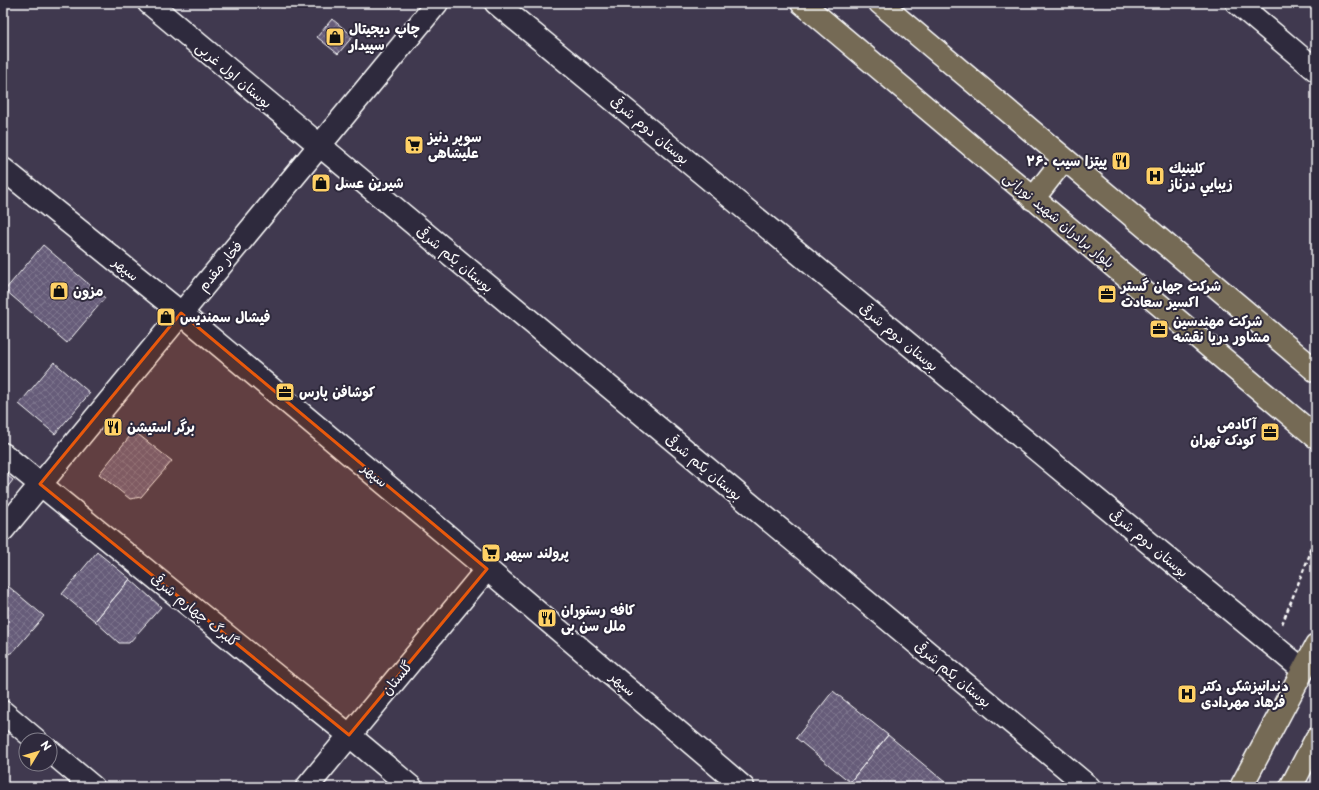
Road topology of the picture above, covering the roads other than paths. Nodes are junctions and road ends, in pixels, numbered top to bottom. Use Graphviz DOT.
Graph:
graph roads {
  1 [pos="149,3"];
  2 [pos="436,3"];
  3 [pos="496,3"];
  4 [pos="802,3"];
  5 [pos="880,3"];
  6 [pos="1237,3"];
  7 [pos="1316,70"];
  8 [pos="319,146"];
  9 [pos="1064,159"];
  10 [pos="3,170"];
  11 [pos="1033,199"];
  12 [pos="181,313"];
  13 [pos="1286,346"];
  14 [pos="1316,359"];
  15 [pos="1316,371"];
  16 [pos="1316,437"];
  17 [pos="3,454"];
  18 [pos="40,484"];
  19 [pos="3,530"];
  20 [pos="487,569"];
  21 [pos="1316,646"];
  22 [pos="1303,670"];
  23 [pos="3,712"];
  24 [pos="27,732"];
  25 [pos="350,735"];
  26 [pos="1316,739"];
  27 [pos="58,758"];
  28 [pos="93,787"];
  29 [pos="307,787"];
  30 [pos="411,787"];
  31 [pos="743,787"];
  32 [pos="1089,787"];
  33 [pos="1241,787"];
  34 [pos="1291,787"];
  1 -- 8 [label="street, بوستان اول غربی"];
  2 -- 8 [label="street, فخار مقدم"];
  3 -- 22 [label="street, بوستان دوم شرقی"];
  4 -- 11 [label="main road, بلوار برادران شهید نورانی"];
  5 -- 9 [label="main road"];
  6 -- 7 [label="street"];
  8 -- 12 [label="street, فخار مقدم"];
  8 -- 32 [label="street, بوستان یکم شرقی"];
  9 -- 11 [label="main road"];
  9 -- 13 [label="main road"];
  10 -- 12 [label="street, سپهر"];
  11 -- 16 [label="main road, بلوار برادران شهید نورانی"];
  12 -- 18 [label="street, فخار مقدم"];
  12 -- 20 [label="street, سپهر"];
  13 -- 14 [label="main road"];
  13 -- 15 [label="main road"];
  17 -- 18 [label="street, گلبرگ چهارم شرقی"];
  18 -- 19 [label="street, فخار مقدم"];
  18 -- 25 [label="street, گلبرگ چهارم شرقی"];
  20 -- 25 [label="street, گلستان"];
  20 -- 31 [label="street, سپهر"];
  21 -- 22 [label="main road"];
  22 -- 33 [label="main road"];
  23 -- 24 [label="street"];
  25 -- 29 [label="street, گلستان"];
  25 -- 30 [label="street, گلبرگ چهارم شرقی"];
  26 -- 34 [label="main road"];
  27 -- 28 [label="street"];
}
